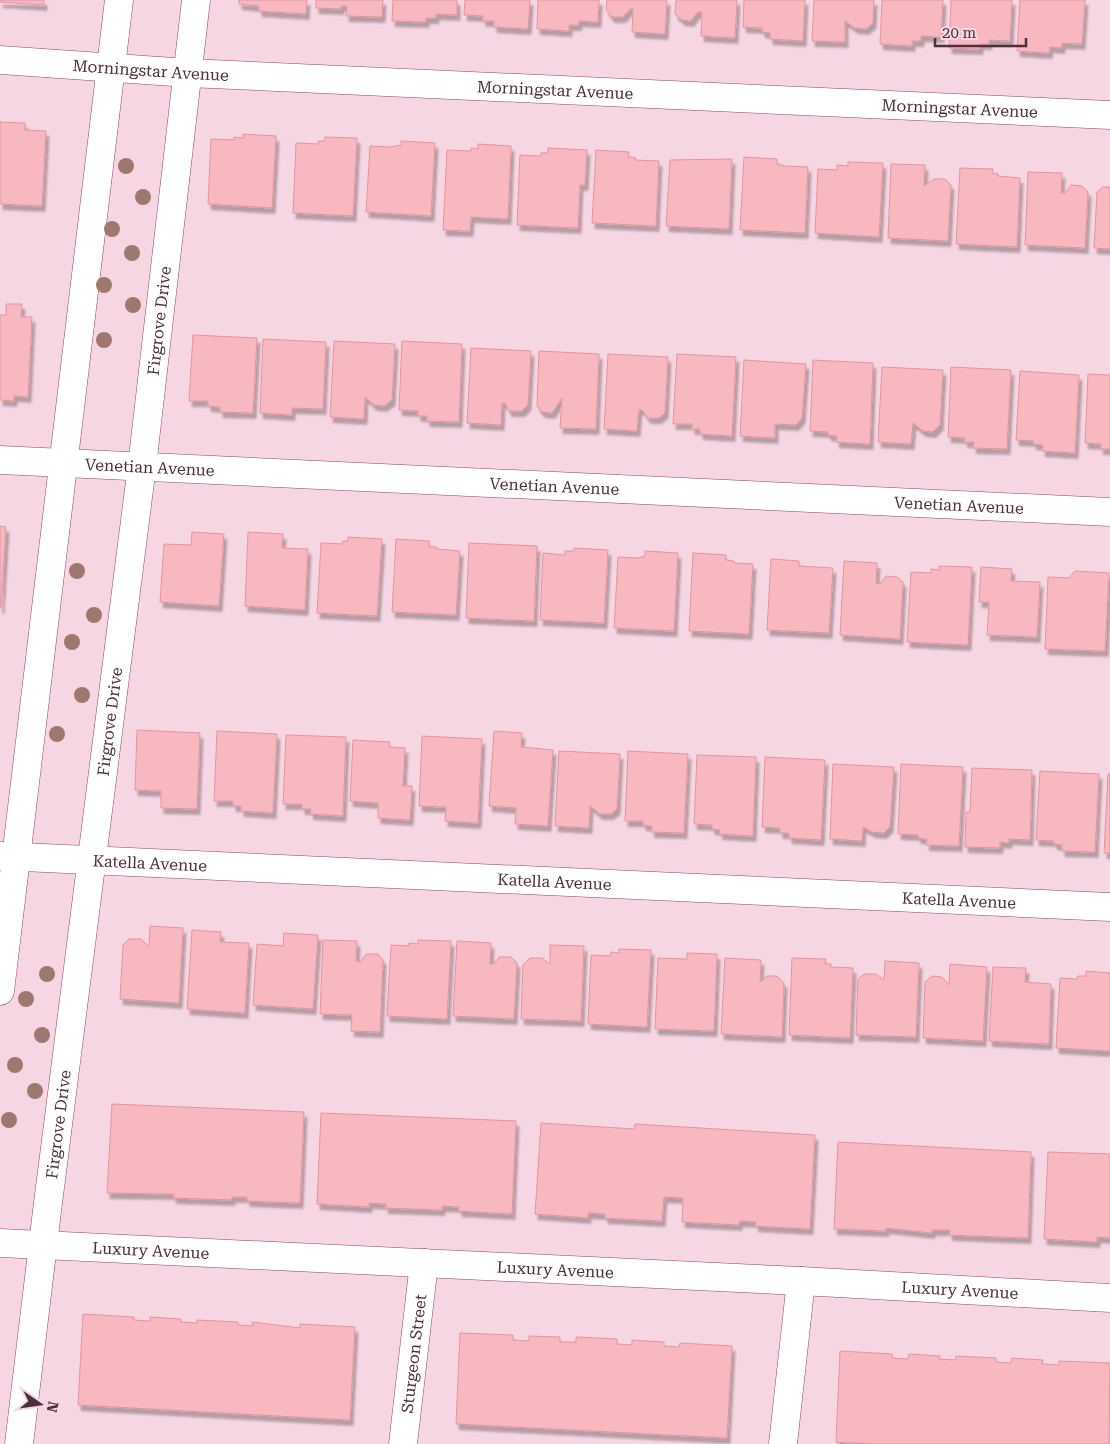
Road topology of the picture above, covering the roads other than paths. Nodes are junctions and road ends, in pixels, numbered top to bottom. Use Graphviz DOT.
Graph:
graph roads {
  1 [pos="119,0"];
  2 [pos="196,0"];
  3 [pos="0,60"];
  4 [pos="110,66"];
  5 [pos="188,73"];
  6 [pos="1110,115"];
  7 [pos="0,460"];
  8 [pos="64,464"];
  9 [pos="142,466"];
  10 [pos="1110,512"];
  11 [pos="8,856"];
  12 [pos="91,860"];
  13 [pos="1110,907"];
  14 [pos="0,991"];
  15 [pos="0,1242"];
  16 [pos="43,1244"];
  17 [pos="424,1263"];
  18 [pos="801,1281"];
  19 [pos="1110,1298"];
  20 [pos="19,1444"];
  21 [pos="403,1444"];
  22 [pos="783,1444"];
  1 -- 4 [label="street"];
  2 -- 5 [label="street, Firgrove Drive"];
  3 -- 4 [label="street, Morningstar Avenue"];
  4 -- 5 [label="street, Morningstar Avenue"];
  4 -- 8 [label="street"];
  5 -- 6 [label="street, Morningstar Avenue"];
  5 -- 9 [label="street, Firgrove Drive"];
  7 -- 8 [label="street, Venetian Avenue"];
  8 -- 9 [label="street, Venetian Avenue"];
  8 -- 11 [label="street"];
  9 -- 10 [label="street, Venetian Avenue"];
  9 -- 12 [label="street, Firgrove Drive"];
  11 -- 12 [label="street, Katella Avenue"];
  11 -- 14 [label="street"];
  12 -- 13 [label="street, Katella Avenue"];
  12 -- 16 [label="street, Firgrove Drive"];
  15 -- 16 [label="street, Luxury Avenue"];
  16 -- 17 [label="street, Luxury Avenue"];
  16 -- 20 [label="street, Firgrove Drive"];
  17 -- 18 [label="street, Luxury Avenue"];
  17 -- 21 [label="street, Sturgeon Street"];
  18 -- 19 [label="street, Luxury Avenue"];
  18 -- 22 [label="street"];
}
